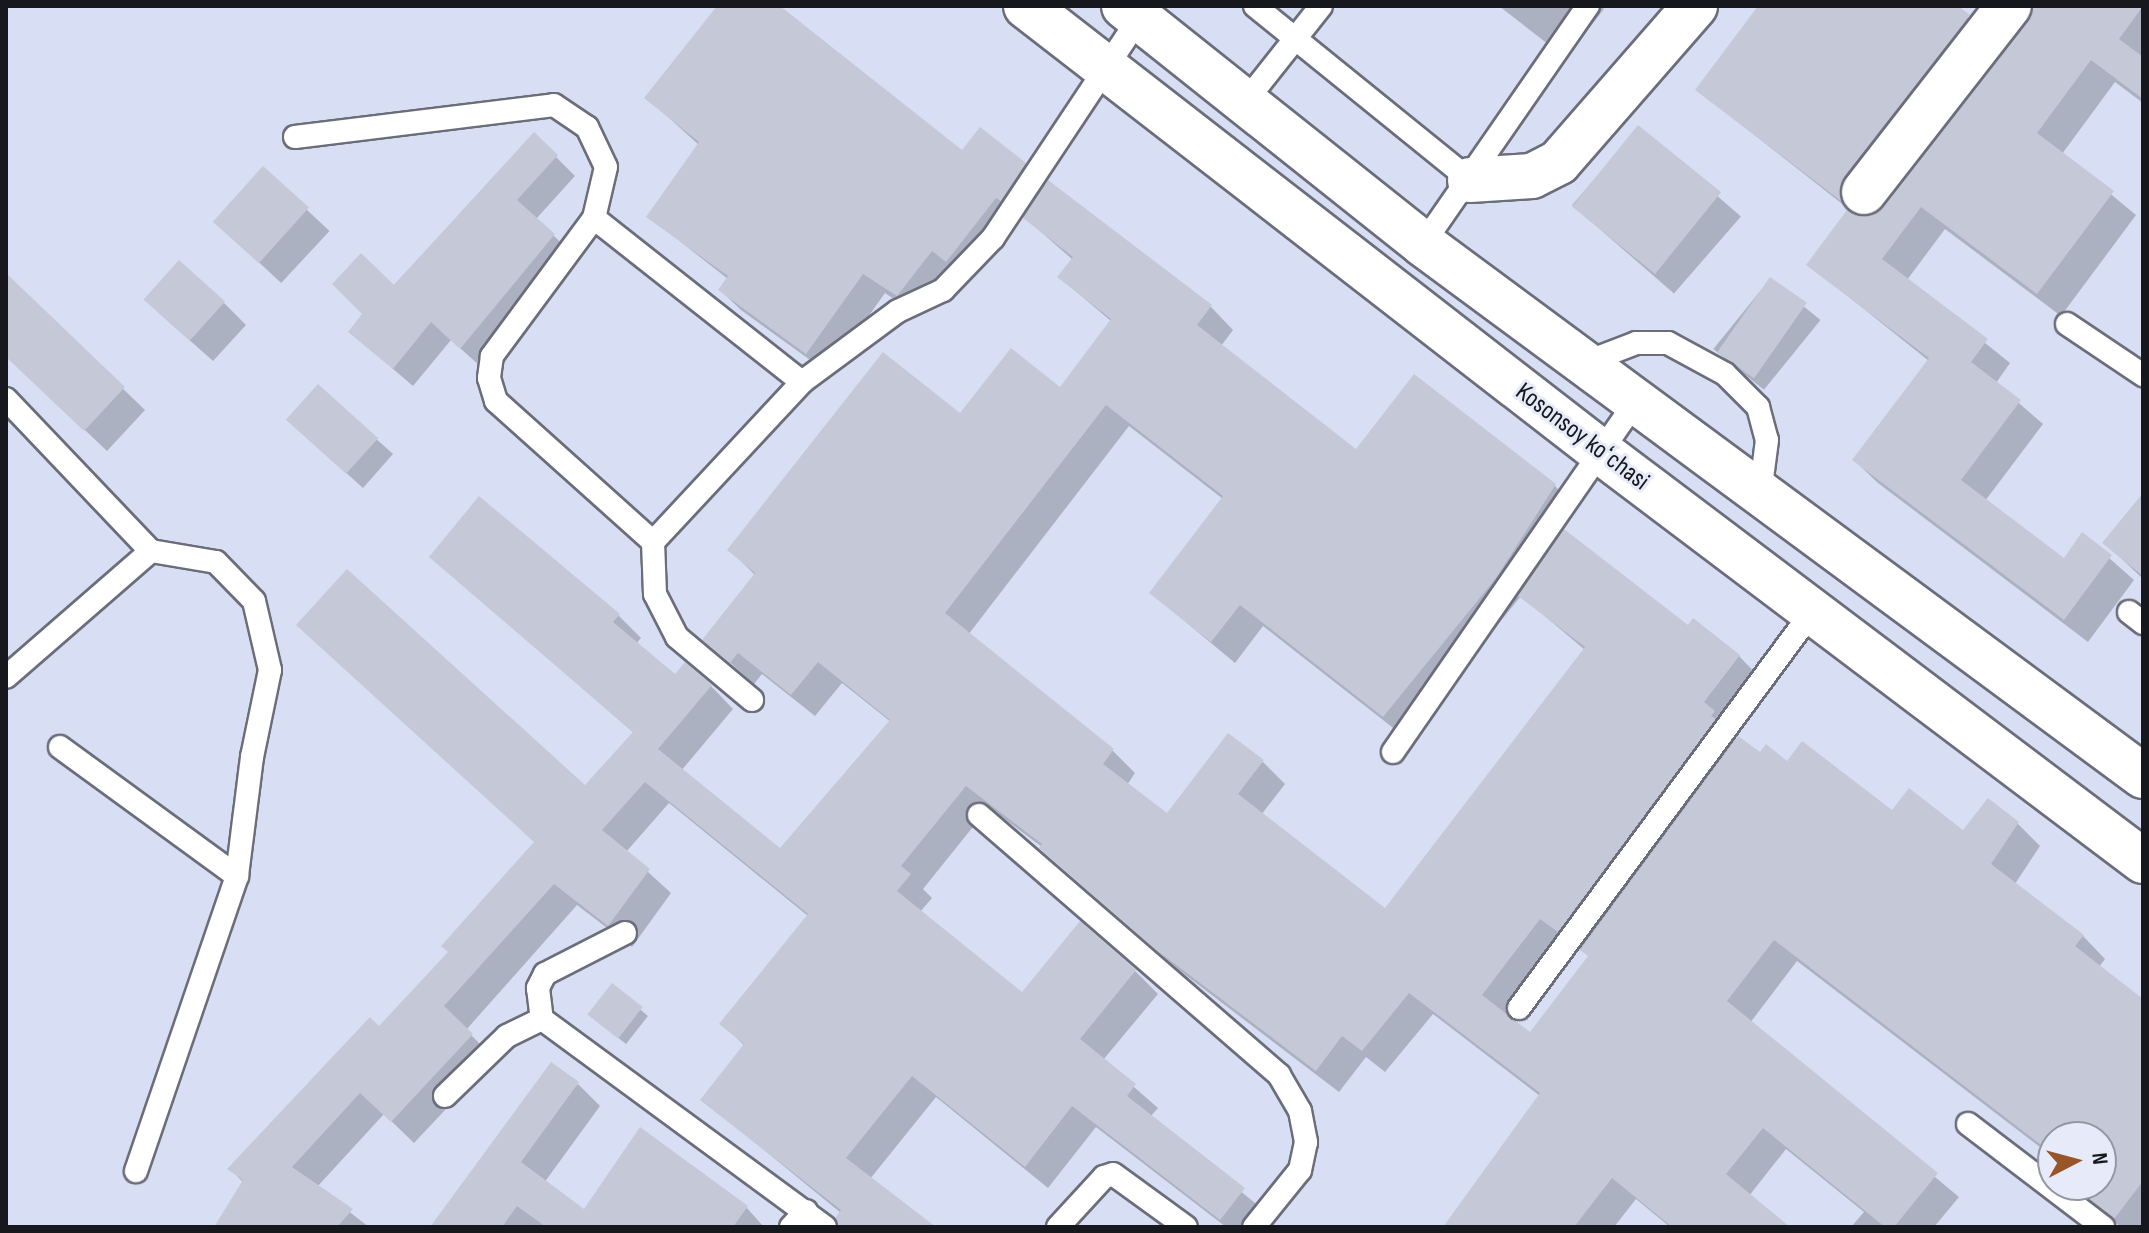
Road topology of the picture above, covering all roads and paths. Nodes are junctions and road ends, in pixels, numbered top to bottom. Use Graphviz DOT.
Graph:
graph roads {
  1 [pos="1026,6"];
  2 [pos="1255,6"];
  3 [pos="1321,6"];
  4 [pos="1588,6"];
  5 [pos="1695,6"];
  6 [pos="2009,6"];
  7 [pos="1132,12"];
  8 [pos="1295,38"];
  9 [pos="1103,66"];
  10 [pos="1245,102"];
  11 [pos="295,137"];
  12 [pos="1470,180"];
  13 [pos="1864,192"];
  14 [pos="594,218"];
  15 [pos="1423,244"];
  16 [pos="2067,324"];
  17 [pos="1584,363"];
  18 [pos="2143,375"];
  19 [pos="802,382"];
  20 [pos="6,399"];
  21 [pos="1635,402"];
  22 [pos="1601,452"];
  23 [pos="1760,494"];
  24 [pos="653,542"];
  25 [pos="151,551"];
  26 [pos="1813,611"];
  27 [pos="6,677"];
  28 [pos="752,700"];
  29 [pos="60,747"];
  30 [pos="1393,752"];
  31 [pos="2143,776"];
  32 [pos="979,815"];
  33 [pos="2143,861"];
  34 [pos="237,876"];
  35 [pos="625,933"];
  36 [pos="1519,1008"];
  37 [pos="542,1019"];
  38 [pos="445,1096"];
  39 [pos="1968,1124"];
  40 [pos="136,1171"];
  41 [pos="798,1219"];
  42 [pos="825,1227"];
  43 [pos="1058,1227"];
  44 [pos="1186,1227"];
  45 [pos="1254,1227"];
  46 [pos="2103,1227"];
  1 -- 9 [label="street, Kosonsoy koʻchasi"];
  2 -- 8 [label="lane"];
  3 -- 8 [label="lane"];
  4 -- 12 [label="lane"];
  5 -- 12 [label="street"];
  6 -- 13 [label="street"];
  7 -- 9 [label="lane"];
  7 -- 10 [label="street"];
  8 -- 10 [label="lane"];
  8 -- 12 [label="lane"];
  9 -- 19 [label="lane"];
  9 -- 22 [label="street, Kosonsoy koʻchasi"];
  10 -- 15 [label="street"];
  11 -- 14 [label="lane"];
  12 -- 15 [label="lane"];
  14 -- 19 [label="lane"];
  14 -- 24 [label="lane"];
  15 -- 17 [label="street"];
  16 -- 18 [label="lane"];
  17 -- 21 [label="street"];
  17 -- 23 [label="lane"];
  19 -- 24 [label="lane"];
  20 -- 25 [label="lane"];
  21 -- 22 [label="lane"];
  21 -- 23 [label="street"];
  22 -- 26 [label="street, Kosonsoy koʻchasi"];
  22 -- 30 [label="lane"];
  23 -- 31 [label="street"];
  24 -- 28 [label="lane"];
  25 -- 27 [label="lane"];
  25 -- 34 [label="lane"];
  26 -- 33 [label="street, Kosonsoy koʻchasi"];
  26 -- 36 [label="lane"];
  29 -- 34 [label="lane"];
  32 -- 45 [label="lane"];
  34 -- 40 [label="lane"];
  35 -- 37 [label="lane"];
  37 -- 38 [label="lane"];
  37 -- 41 [label="lane"];
  39 -- 46 [label="lane"];
  41 -- 42 [label="lane"];
  43 -- 44 [label="lane"];
}
